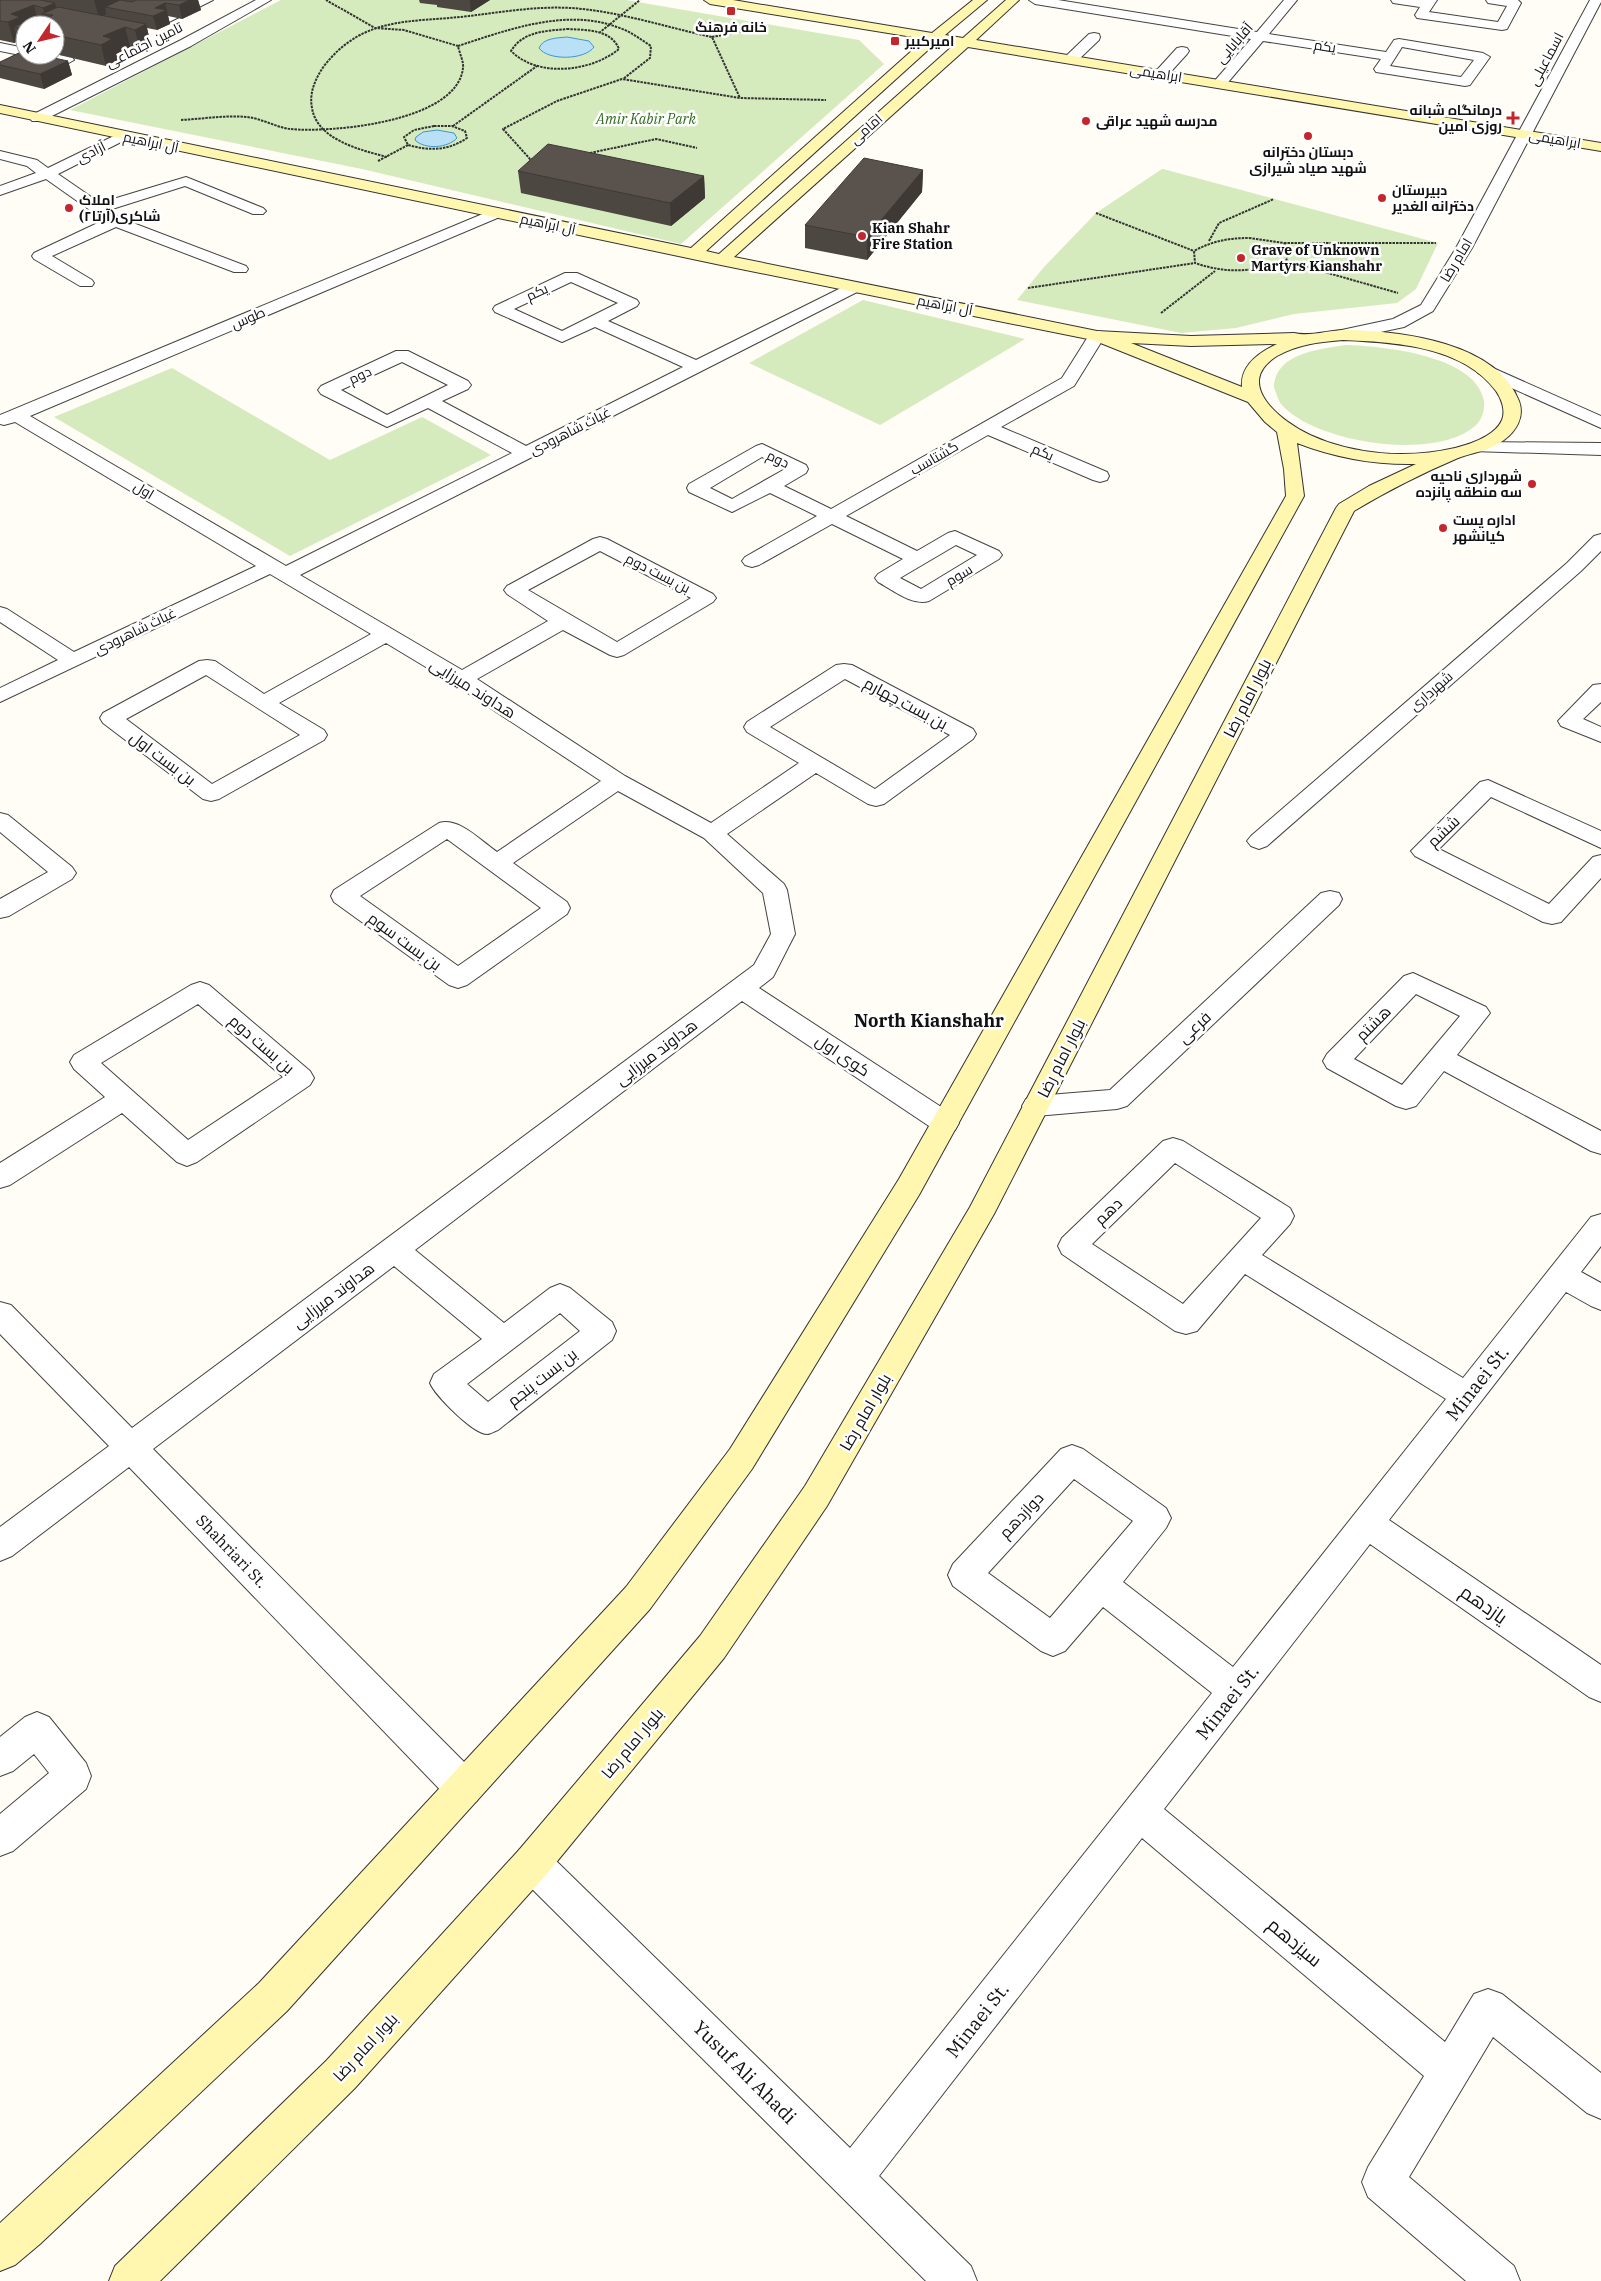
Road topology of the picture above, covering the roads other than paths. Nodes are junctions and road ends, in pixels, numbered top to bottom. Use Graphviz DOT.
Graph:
graph roads {
  1 [pos="202,0"];
  2 [pos="265,0"];
  3 [pos="710,0"];
  4 [pos="981,0"];
  5 [pos="1012,0"];
  6 [pos="1035,0"];
  7 [pos="1291,0"];
  8 [pos="1397,0"];
  9 [pos="1492,0"];
  10 [pos="1596,0"];
  11 [pos="1429,2"];
  12 [pos="149,26"];
  13 [pos="1260,35"];
  14 [pos="935,37"];
  15 [pos="1094,37"];
  16 [pos="964,42"];
  17 [pos="0,46"];
  18 [pos="15,50"];
  19 [pos="1182,50"];
  20 [pos="1390,57"];
  21 [pos="1071,59"];
  22 [pos="1161,74"];
  23 [pos="1219,84"];
  24 [pos="0,110"];
  25 [pos="37,118"];
  26 [pos="1525,134"];
  27 [pos="122,136"];
  28 [pos="1601,147"];
  29 [pos="0,155"];
  30 [pos="32,163"];
  31 [pos="2,171"];
  32 [pos="47,174"];
  33 [pos="0,191"];
  34 [pos="97,209"];
  35 [pos="258,210"];
  36 [pos="497,214"];
  37 [pos="115,221"];
  38 [pos="693,254"];
  39 [pos="721,260"];
  40 [pos="240,269"];
  41 [pos="86,283"];
  42 [pos="856,287"];
  43 [pos="595,321"];
  44 [pos="1344,335"];
  45 [pos="1097,336"];
  46 [pos="1313,338"];
  47 [pos="698,367"];
  48 [pos="1484,369"];
  49 [pos="1253,398"];
  50 [pos="428,401"];
  51 [pos="8,418"];
  52 [pos="1601,423"];
  53 [pos="987,428"];
  54 [pos="1286,430"];
  55 [pos="1601,449"];
  56 [pos="1465,452"];
  57 [pos="526,453"];
  58 [pos="1100,476"];
  59 [pos="770,486"];
  60 [pos="831,516"];
  61 [pos="1601,540"];
  62 [pos="918,559"];
  63 [pos="752,561"];
  64 [pos="278,570"];
  65 [pos="0,613"];
  66 [pos="562,621"];
  67 [pos="386,634"];
  68 [pos="73,661"];
  69 [pos="462,679"];
  70 [pos="1601,690"];
  71 [pos="0,696"];
  72 [pos="263,703"];
  73 [pos="1601,735"];
  74 [pos="815,763"];
  75 [pos="617,781"];
  76 [pos="0,820"];
  77 [pos="712,833"];
  78 [pos="1601,840"];
  79 [pos="1259,841"];
  80 [pos="497,863"];
  81 [pos="1601,863"];
  82 [pos="1591,888"];
  83 [pos="1330,899"];
  84 [pos="0,910"];
  85 [pos="741,988"];
  86 [pos="1441,1058"];
  87 [pos="123,1099"];
  88 [pos="1036,1106"];
  89 [pos="945,1123"];
  90 [pos="1601,1144"];
  91 [pos="0,1178"];
  92 [pos="1601,1225"];
  93 [pos="394,1249"];
  94 [pos="1242,1257"];
  95 [pos="1562,1275"];
  96 [pos="1601,1298"];
  97 [pos="0,1314"];
  98 [pos="504,1340"];
  99 [pos="1466,1396"];
  100 [pos="130,1448"];
  101 [pos="1367,1523"];
  102 [pos="0,1546"];
  103 [pos="1101,1585"];
  104 [pos="1601,1685"];
  105 [pos="1236,1690"];
  106 [pos="0,1760"];
  107 [pos="464,1788"];
  108 [pos="1140,1813"];
  109 [pos="0,1838"];
  110 [pos="532,1863"];
  111 [pos="1449,2071"];
  112 [pos="1601,2099"];
  113 [pos="852,2178"];
  114 [pos="0,2250"];
  115 [pos="130,2281"];
  116 [pos="956,2281"];
  117 [pos="1499,2281"];
  1 -- 12 [label="street"];
  2 -- 25 [label="street, تامین اجتماعی"];
  3 -- 14 [label="main road, ابراهیمی"];
  4 -- 14 [label="main road, امامی"];
  5 -- 16 [label="main road, امامی"];
  6 -- 13 [label="street, یکم"];
  7 -- 13 [label="street, آقابابایی"];
  8 -- 11 [label="street"];
  9 -- 11 [label="street"];
  10 -- 26 [label="street, اسماعیلی"];
  13 -- 20 [label="street, یکم"];
  13 -- 23 [label="street, آقابابایی"];
  14 -- 16 [label="main road, ابراهیمی"];
  14 -- 38 [label="main road, امامی"];
  15 -- 21 [label="street"];
  16 -- 21 [label="main road, ابراهیمی"];
  16 -- 39 [label="main road, امامی"];
  17 -- 18 [label="street"];
  19 -- 22 [label="street"];
  20 -- 20 [label="street"];
  21 -- 22 [label="main road, ابراهیمی"];
  22 -- 23 [label="main road, ابراهیمی"];
  23 -- 26 [label="main road, ابراهیمی"];
  24 -- 25 [label="main road, آل ابراهیم"];
  25 -- 27 [label="main road, آل ابراهیم"];
  26 -- 28 [label="main road, ابراهیمی"];
  26 -- 44 [label="street, امام رضا"];
  27 -- 30 [label="street, آزادی"];
  27 -- 32 [label="street, آزادی"];
  27 -- 36 [label="main road, آل ابراهیم"];
  29 -- 30 [label="street"];
  30 -- 31 [label="street, آزادی"];
  30 -- 32 [label="street"];
  32 -- 33 [label="street, آزادی"];
  32 -- 34 [label="street"];
  34 -- 35 [label="street"];
  34 -- 37 [label="street"];
  36 -- 38 [label="main road, آل ابراهیم"];
  36 -- 51 [label="street, طوس"];
  37 -- 40 [label="street"];
  37 -- 41 [label="street"];
  38 -- 39 [label="main road, آل ابراهیم"];
  39 -- 42 [label="main road, آل ابراهیم"];
  42 -- 45 [label="main road, آل ابراهیم"];
  42 -- 47 [label="street, غیاث شاهرودی"];
  43 -- 43 [label="street, یکم"];
  43 -- 47 [label="street"];
  44 -- 46 [label="main road, بلوار امام رضا"];
  44 -- 48 [label="main road, بلوار امام رضا"];
  45 -- 46 [label="main road"];
  45 -- 49 [label="main road"];
  45 -- 53 [label="street, گشتاسب"];
  46 -- 49 [label="main road"];
  47 -- 57 [label="street, غیاث شاهرودی"];
  48 -- 52 [label="street"];
  48 -- 56 [label="main road, بلوار امام رضا"];
  49 -- 54 [label="main road"];
  50 -- 50 [label="street, دوم"];
  50 -- 57 [label="street"];
  51 -- 64 [label="street, اول"];
  53 -- 58 [label="street, یکم"];
  53 -- 60 [label="street, گشتاسب"];
  54 -- 56 [label="main road"];
  54 -- 89 [label="main road"];
  55 -- 56 [label="street"];
  56 -- 88 [label="main road, بلوار امام رضا"];
  57 -- 64 [label="street, غیاث شاهرودی"];
  59 -- 60 [label="street, دوم"];
  60 -- 62 [label="street"];
  60 -- 63 [label="street, گشتاسب"];
  61 -- 79 [label="street, شهرداری"];
  64 -- 67 [label="street, هداوند میرزایی"];
  64 -- 68 [label="street, غیاث شاهرودی"];
  65 -- 68 [label="street"];
  66 -- 66 [label="street, بن بست دوم"];
  66 -- 69 [label="street"];
  67 -- 69 [label="street, هداوند میرزایی"];
  67 -- 72 [label="street"];
  68 -- 71 [label="street, غیاث شاهرودی"];
  69 -- 75 [label="street, هداوند میرزایی"];
  70 -- 73 [label="street"];
  72 -- 72 [label="street, بن بست اول"];
  74 -- 74 [label="street, بن بست چهارم"];
  74 -- 77 [label="street"];
  75 -- 77 [label="street, هداوند میرزایی"];
  75 -- 80 [label="street"];
  76 -- 84 [label="street"];
  77 -- 85 [label="street, هداوند میرزایی"];
  78 -- 82 [label="street, ششم"];
  80 -- 80 [label="street, بن بست سوم"];
  81 -- 82 [label="street, ششم"];
  83 -- 88 [label="street, فرعی"];
  85 -- 89 [label="street, کوی اول"];
  85 -- 93 [label="street, هداوند میرزایی"];
  86 -- 86 [label="street, هشتم"];
  86 -- 90 [label="street"];
  87 -- 87 [label="street, بن بست دوم"];
  87 -- 91 [label="street"];
  88 -- 110 [label="main road, بلوار امام رضا"];
  89 -- 107 [label="main road"];
  92 -- 95 [label="street, Minaei St."];
  93 -- 98 [label="street"];
  93 -- 100 [label="street, هداوند میرزایی"];
  94 -- 94 [label="street, دهم"];
  94 -- 99 [label="street"];
  95 -- 96 [label="street"];
  95 -- 99 [label="street, Minaei St."];
  97 -- 100 [label="street, Shahriari St."];
  98 -- 98 [label="street, بن بست پنجم"];
  99 -- 101 [label="street, Minaei St."];
  100 -- 102 [label="street, هداوند میرزایی"];
  100 -- 107 [label="street, Shahriari St."];
  101 -- 104 [label="street, یازدهم"];
  101 -- 105 [label="street, Minaei St."];
  103 -- 103 [label="street, دوازدهم"];
  103 -- 105 [label="street"];
  105 -- 108 [label="street, Minaei St."];
  106 -- 109 [label="street"];
  107 -- 114 [label="main road"];
  108 -- 111 [label="street, سیزدهم"];
  108 -- 113 [label="street, Minaei St."];
  110 -- 113 [label="street, Yusuf Ali Ahadi"];
  110 -- 115 [label="main road, بلوار امام رضا"];
  111 -- 112 [label="street"];
  111 -- 117 [label="street"];
  113 -- 116 [label="street, Yusuf Ali Ahadi"];
}
